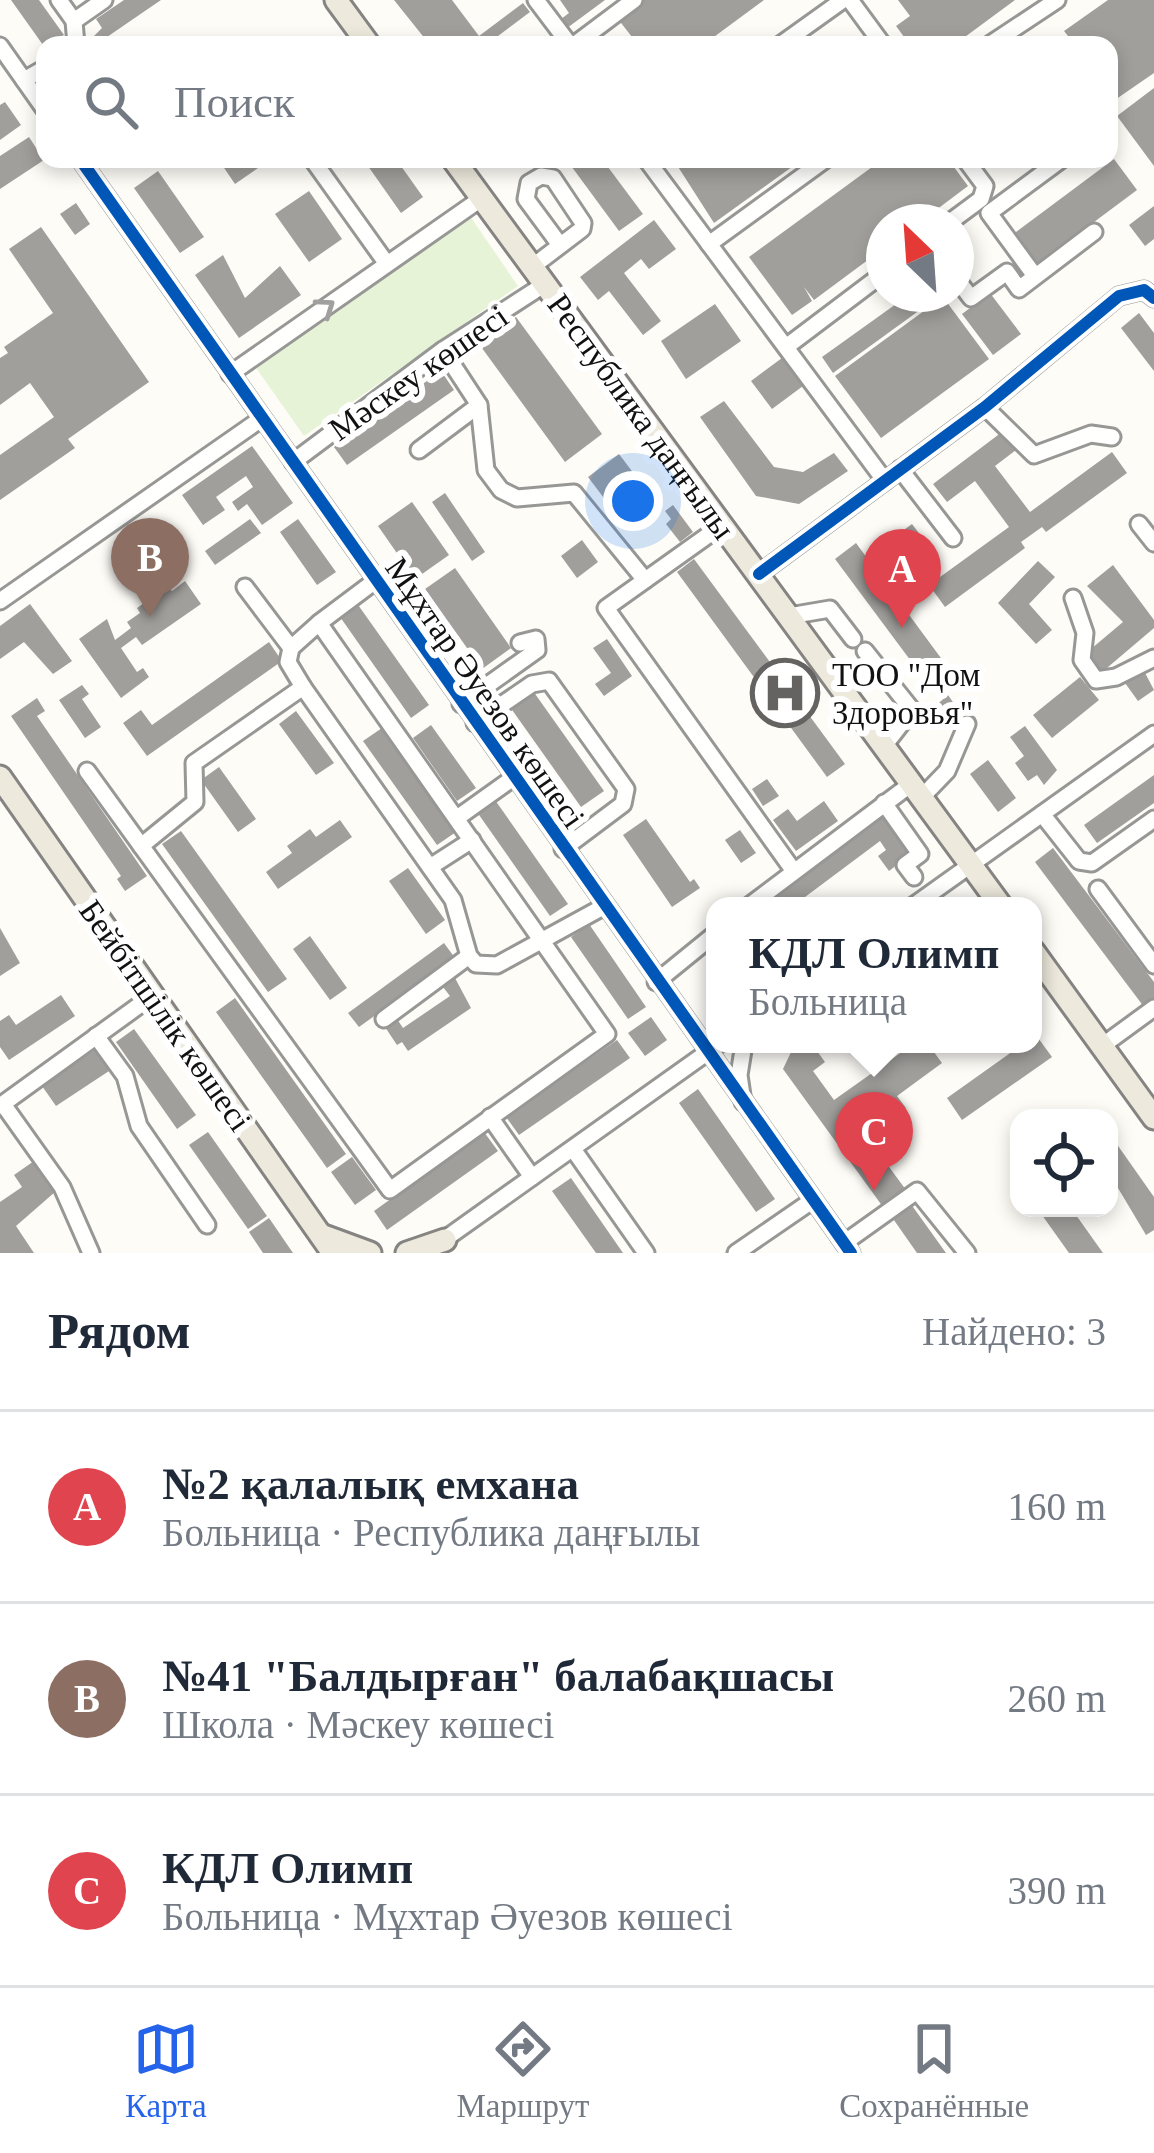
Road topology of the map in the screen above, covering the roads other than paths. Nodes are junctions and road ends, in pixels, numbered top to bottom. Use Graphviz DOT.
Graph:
graph roads {
  1 [pos="58,0"];
  2 [pos="104,0"];
  3 [pos="336,0"];
  4 [pos="536,0"];
  5 [pos="634,0"];
  6 [pos="847,0"];
  7 [pos="1058,0"];
  8 [pos="74,21"];
  9 [pos="75,36"];
  10 [pos="362,36"];
  11 [pos="565,36"];
  12 [pos="584,36"];
  13 [pos="793,36"];
  14 [pos="876,36"];
  15 [pos="1003,36"];
  16 [pos="0,46"];
  17 [pos="36,73"];
  18 [pos="24,80"];
  19 [pos="36,97"];
  20 [pos="86,168"];
  21 [pos="319,168"];
  22 [pos="460,168"];
  23 [pos="653,168"];
  24 [pos="814,168"];
  25 [pos="972,168"];
  26 [pos="1047,168"];
  27 [pos="482,198"];
  28 [pos="984,206"];
  29 [pos="974,211"];
  30 [pos="1094,232"];
  31 [pos="709,244"];
  32 [pos="560,245"];
  33 [pos="386,264"];
  34 [pos="538,276"];
  35 [pos="1035,276"];
  36 [pos="866,286"];
  37 [pos="974,296"];
  38 [pos="1154,298"];
  39 [pos="786,347"];
  40 [pos="443,350"];
  41 [pos="230,374"];
  42 [pos="479,405"];
  43 [pos="985,406"];
  44 [pos="261,419"];
  45 [pos="1112,437"];
  46 [pos="419,450"];
  47 [pos="293,462"];
  48 [pos="900,469"];
  49 [pos="885,481"];
  50 [pos="1139,524"];
  51 [pos="721,526"];
  52 [pos="953,538"];
  53 [pos="1154,543"];
  54 [pos="759,574"];
  55 [pos="645,580"];
  56 [pos="376,581"];
  57 [pos="245,587"];
  58 [pos="1073,598"];
  59 [pos="0,601"];
  60 [pos="789,616"];
  61 [pos="319,623"];
  62 [pos="520,643"];
  63 [pos="291,648"];
  64 [pos="1154,658"];
  65 [pos="303,687"];
  66 [pos="461,704"];
  67 [pos="475,723"];
  68 [pos="967,724"];
  69 [pos="1154,734"];
  70 [pos="884,746"];
  71 [pos="87,771"];
  72 [pos="0,777"];
  73 [pos="513,778"];
  74 [pos="916,791"];
  75 [pos="884,803"];
  76 [pos="1042,814"];
  77 [pos="457,818"];
  78 [pos="1154,819"];
  79 [pos="472,840"];
  80 [pos="141,845"];
  81 [pos="562,849"];
  82 [pos="971,865"];
  83 [pos="430,867"];
  84 [pos="793,870"];
  85 [pos="914,877"];
  86 [pos="1098,889"];
  87 [pos="760,897"];
  88 [pos="926,897"];
  89 [pos="994,897"];
  90 [pos="603,907"];
  91 [pos="543,940"];
  92 [pos="706,941"];
  93 [pos="469,956"];
  94 [pos="1042,963"];
  95 [pos="1154,965"];
  96 [pos="656,982"];
  97 [pos="152,996"];
  98 [pos="1154,1008"];
  99 [pos="384,1019"];
  100 [pos="96,1036"];
  101 [pos="706,1040"];
  102 [pos="1102,1046"];
  103 [pos="706,1053"];
  104 [pos="716,1053"];
  105 [pos="743,1053"];
  106 [pos="1,1105"];
  107 [pos="744,1106"];
  108 [pos="490,1117"];
  109 [pos="1154,1118"];
  110 [pos="573,1149"];
  111 [pos="532,1177"];
  112 [pos="813,1200"];
  113 [pos="207,1225"];
  114 [pos="327,1244"];
  115 [pos="435,1246"];
  116 [pos="848,1248"];
  117 [pos="91,1253"];
  118 [pos="370,1253"];
  119 [pos="406,1253"];
  120 [pos="646,1253"];
  121 [pos="736,1253"];
  122 [pos="967,1253"];
  1 -- 8 [label="street"];
  2 -- 8 [label="street"];
  3 -- 10 [label="main road"];
  4 -- 11 [label="street"];
  5 -- 12 [label="street"];
  6 -- 13 [label="street"];
  6 -- 14 [label="street"];
  7 -- 15 [label="street"];
  8 -- 9 [label="street"];
  16 -- 18 [label="street"];
  17 -- 18 [label="street"];
  18 -- 19 [label="street"];
  20 -- 41 [label="street, Мұхтар Әуезов көшесі"];
  21 -- 33 [label="street"];
  22 -- 27 [label="main road, Республика даңғылы"];
  23 -- 31 [label="street"];
  24 -- 31 [label="street"];
  25 -- 28 [label="street"];
  26 -- 28 [label="street"];
  27 -- 33 [label="street"];
  27 -- 34 [label="main road, Республика даңғылы"];
  28 -- 29 [label="street"];
  28 -- 35 [label="street"];
  30 -- 35 [label="street"];
  31 -- 39 [label="street"];
  32 -- 34 [label="street, Мәскеу көшесі"];
  41 -- 33 [label="street, one-way"];
  34 -- 40 [label="street, Мәскеу көшесі"];
  34 -- 51 [label="main road, Республика даңғылы"];
  35 -- 37 [label="street"];
  36 -- 39 [label="street"];
  38 -- 43 [label="street"];
  39 -- 49 [label="street"];
  40 -- 42 [label="street"];
  40 -- 47 [label="street, Мәскеу көшесі"];
  41 -- 44 [label="street, Мұхтар Әуезов көшесі"];
  42 -- 46 [label="street"];
  42 -- 55 [label="street"];
  43 -- 45 [label="street"];
  43 -- 48 [label="street"];
  44 -- 47 [label="street, Мұхтар Әуезов көшесі"];
  44 -- 59 [label="street"];
  47 -- 56 [label="street, Мұхтар Әуезов көшесі"];
  48 -- 49 [label="street"];
  48 -- 52 [label="street"];
  49 -- 54 [label="street"];
  50 -- 53 [label="street"];
  51 -- 54 [label="main road, Республика даңғылы"];
  51 -- 55 [label="street"];
  54 -- 60 [label="main road, Республика даңғылы"];
  55 -- 84 [label="street"];
  56 -- 61 [label="street"];
  56 -- 66 [label="street, Мұхтар Әуезов көшесі"];
  57 -- 63 [label="street"];
  58 -- 64 [label="street"];
  60 -- 70 [label="main road, Республика даңғылы"];
  60 -- 70 [label="street"];
  61 -- 63 [label="street"];
  61 -- 77 [label="street"];
  62 -- 66 [label="street"];
  63 -- 65 [label="street"];
  65 -- 80 [label="street"];
  65 -- 83 [label="street"];
  66 -- 67 [label="street, Мұхтар Әуезов көшесі"];
  67 -- 73 [label="street, Мұхтар Әуезов көшесі"];
  67 -- 81 [label="street"];
  68 -- 74 [label="street"];
  69 -- 76 [label="street"];
  70 -- 74 [label="main road, Республика даңғылы"];
  71 -- 80 [label="street"];
  72 -- 97 [label="main road, Бейбітшілік көшесі"];
  73 -- 77 [label="street"];
  73 -- 81 [label="street, Мұхтар Әуезов көшесі"];
  74 -- 75 [label="street"];
  74 -- 82 [label="main road, Республика даңғылы"];
  75 -- 84 [label="street"];
  75 -- 85 [label="street"];
  76 -- 78 [label="street"];
  76 -- 82 [label="street"];
  77 -- 79 [label="street"];
  79 -- 83 [label="street"];
  79 -- 91 [label="street"];
  80 -- 108 [label="street"];
  81 -- 90 [label="street, Мұхтар Әуезов көшесі"];
  82 -- 88 [label="street"];
  82 -- 89 [label="main road, Республика даңғылы"];
  83 -- 93 [label="street"];
  84 -- 87 [label="street"];
  86 -- 95 [label="street"];
  90 -- 91 [label="street"];
  90 -- 96 [label="street, Мұхтар Әуезов көшесі"];
  91 -- 93 [label="street"];
  91 -- 108 [label="street"];
  92 -- 96 [label="street"];
  93 -- 99 [label="street"];
  94 -- 102 [label="main road"];
  96 -- 101 [label="street, Мұхтар Әуезов көшесі"];
  97 -- 100 [label="street"];
  97 -- 114 [label="main road, Бейбітшілік көшесі"];
  98 -- 102 [label="street"];
  100 -- 106 [label="street"];
  100 -- 113 [label="street"];
  102 -- 109 [label="main road"];
  103 -- 110 [label="street"];
  104 -- 107 [label="street, Мұхтар Әуезов көшесі"];
  105 -- 107 [label="street"];
  106 -- 117 [label="street"];
  107 -- 112 [label="street, Мұхтар Әуезов көшесі"];
  108 -- 111 [label="street"];
  110 -- 111 [label="street"];
  110 -- 120 [label="street"];
  111 -- 115 [label="street"];
  112 -- 116 [label="street, Мұхтар Әуезов көшесі"];
  112 -- 121 [label="street"];
  114 -- 118 [label="main road"];
  115 -- 119 [label="main road"];
  116 -- 122 [label="street"];
}
